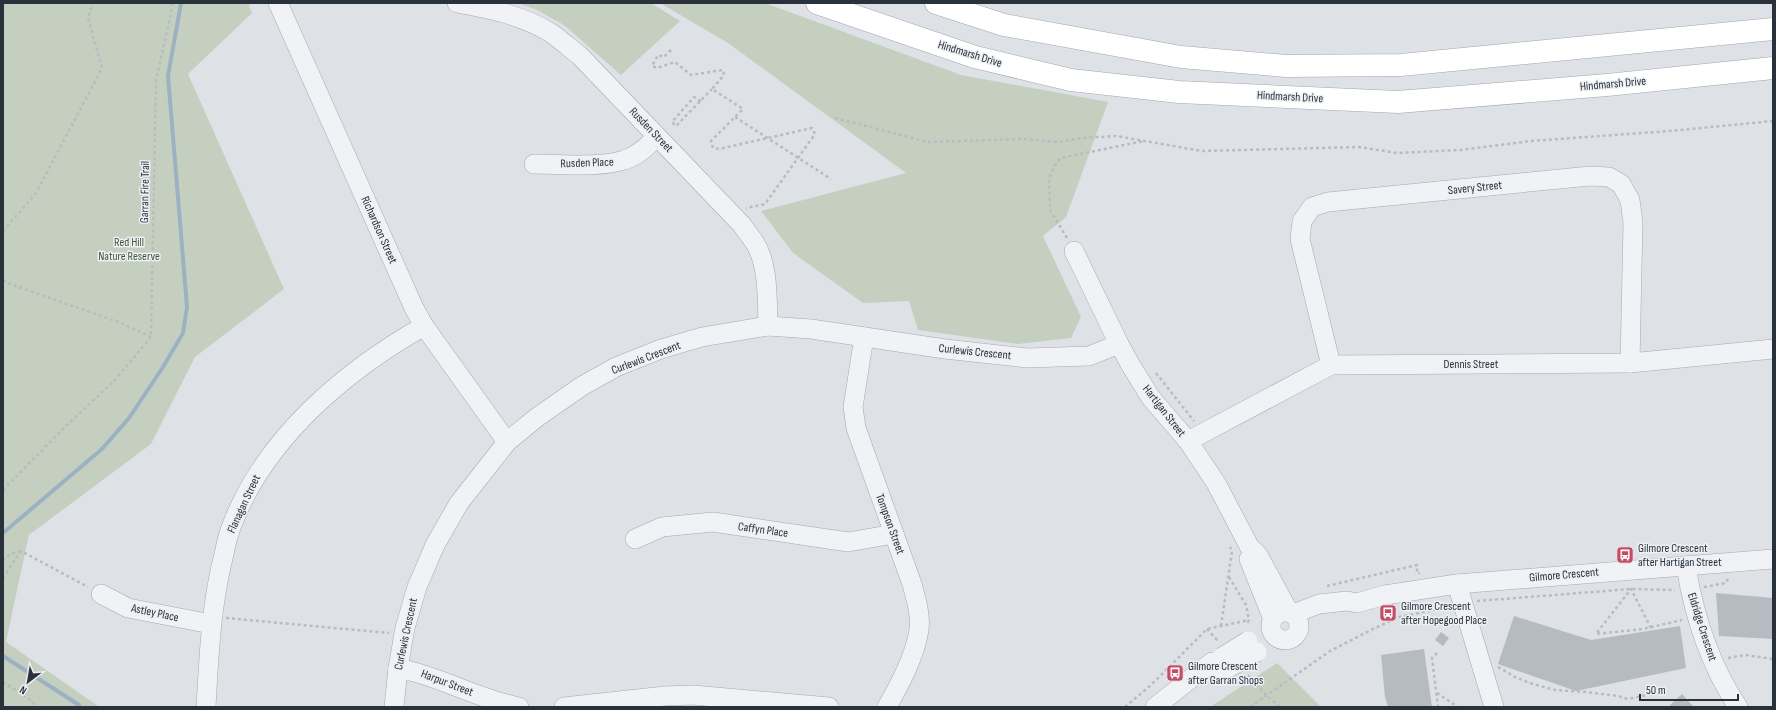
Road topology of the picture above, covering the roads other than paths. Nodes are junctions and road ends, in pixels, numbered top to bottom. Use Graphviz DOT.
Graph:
graph roads {
  1 [pos="278,3"];
  2 [pos="457,3"];
  3 [pos="817,3"];
  4 [pos="936,3"];
  5 [pos="1773,30"];
  6 [pos="1773,68"];
  7 [pos="657,137"];
  8 [pos="534,164"];
  9 [pos="1074,251"];
  10 [pos="424,326"];
  11 [pos="768,326"];
  12 [pos="864,337"];
  13 [pos="1118,344"];
  14 [pos="1773,349"];
  15 [pos="1630,363"];
  16 [pos="1331,366"];
  17 [pos="1188,441"];
  18 [pos="507,442"];
  19 [pos="894,534"];
  20 [pos="635,539"];
  21 [pos="1773,559"];
  22 [pos="1686,566"];
  23 [pos="1457,584"];
  24 [pos="101,594"];
  25 [pos="211,621"];
  26 [pos="1284,623"];
  27 [pos="398,668"];
  28 [pos="1216,668"];
  29 [pos="664,701"];
  30 [pos="206,707"];
  31 [pos="394,707"];
  32 [pos="519,707"];
  33 [pos="564,707"];
  34 [pos="829,707"];
  35 [pos="887,707"];
  36 [pos="1155,707"];
  37 [pos="1175,707"];
  38 [pos="1494,707"];
  39 [pos="1738,707"];
  1 -- 10 [label="street, Richardson Street"];
  2 -- 7 [label="street, Rusden Street"];
  3 -- 6 [label="main road, Hindmarsh Drive"];
  4 -- 5 [label="main road"];
  7 -- 8 [label="street, Rusden Place"];
  7 -- 11 [label="street, Rusden Street"];
  9 -- 13 [label="street, Hartigan Street"];
  10 -- 18 [label="street, Richardson Street"];
  10 -- 25 [label="street, Flanagan Street"];
  11 -- 12 [label="street, Curlewis Crescent"];
  11 -- 18 [label="street, Curlewis Crescent"];
  12 -- 13 [label="street, Curlewis Crescent"];
  12 -- 19 [label="street, Tompson Street"];
  13 -- 17 [label="street, Hartigan Street"];
  14 -- 15 [label="street, Dennis Street"];
  15 -- 16 [label="street, Dennis Street"];
  15 -- 16 [label="street, Savery Street"];
  16 -- 17 [label="street, Dennis Street"];
  17 -- 26 [label="street, Hartigan Street"];
  18 -- 27 [label="street, Curlewis Crescent"];
  19 -- 20 [label="street, Caffyn Place"];
  19 -- 35 [label="street, Tompson Street"];
  21 -- 22 [label="street, Gilmore Crescent"];
  22 -- 23 [label="street, Gilmore Crescent"];
  22 -- 39 [label="street, Eldridge Crescent"];
  23 -- 26 [label="street, Gilmore Crescent"];
  23 -- 38 [label="street"];
  24 -- 25 [label="street, Astley Place"];
  25 -- 30 [label="street, Flanagan Street"];
  26 -- 28 [label="street, Gilmore Crescent, bridge"];
  27 -- 31 [label="street, Curlewis Crescent"];
  27 -- 32 [label="street, Harpur Street"];
  28 -- 36 [label="street, Gilmore Crescent"];
  28 -- 37 [label="street, Gilmore Crescent"];
  29 -- 33 [label="street"];
  29 -- 34 [label="street"];
}
